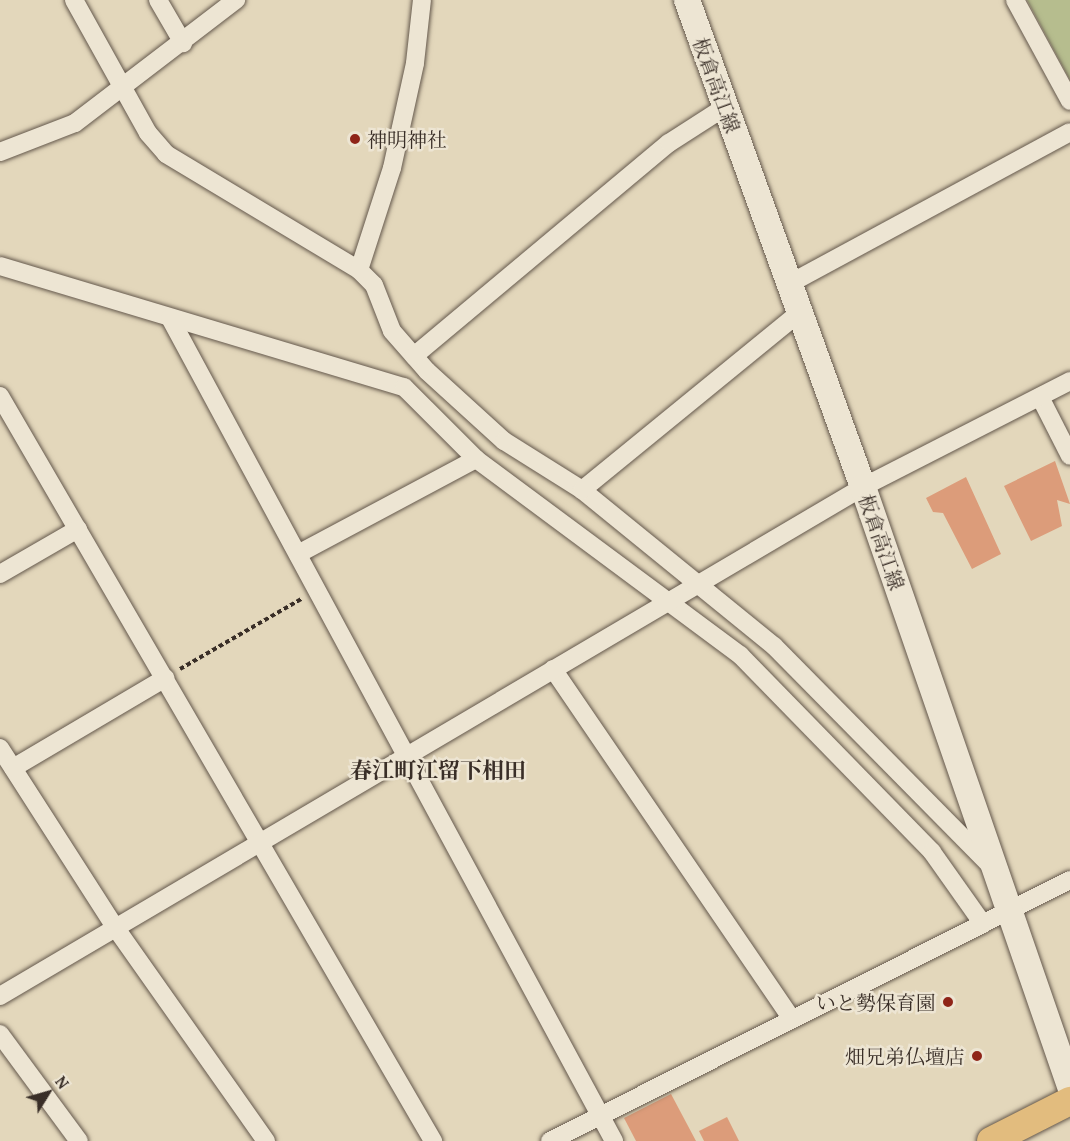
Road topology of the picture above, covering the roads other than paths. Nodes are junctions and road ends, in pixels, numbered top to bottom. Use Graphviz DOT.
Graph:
graph roads {
  1 [pos="74,0"];
  2 [pos="158,0"];
  3 [pos="236,0"];
  4 [pos="422,0"];
  5 [pos="687,0"];
  6 [pos="1015,0"];
  7 [pos="183,43"];
  8 [pos="124,91"];
  9 [pos="1070,101"];
  10 [pos="725,107"];
  11 [pos="1070,132"];
  12 [pos="0,152"];
  13 [pos="0,266"];
  14 [pos="359,270"];
  15 [pos="789,284"];
  16 [pos="800,313"];
  17 [pos="170,318"];
  18 [pos="414,356"];
  19 [pos="1070,381"];
  20 [pos="0,396"];
  21 [pos="1040,397"];
  22 [pos="1070,456"];
  23 [pos="476,459"];
  24 [pos="863,487"];
  25 [pos="582,490"];
  26 [pos="78,529"];
  27 [pos="298,554"];
  28 [pos="0,574"];
  29 [pos="700,582"];
  30 [pos="671,599"];
  31 [pos="553,669"];
  32 [pos="165,678"];
  33 [pos="0,747"];
  34 [pos="407,755"];
  35 [pos="13,768"];
  36 [pos="260,841"];
  37 [pos="993,868"];
  38 [pos="1070,880"];
  39 [pos="1008,912"];
  40 [pos="983,924"];
  41 [pos="115,927"];
  42 [pos="0,996"];
  43 [pos="792,1019"];
  44 [pos="0,1034"];
  45 [pos="1070,1086"];
  46 [pos="1070,1101"];
  47 [pos="601,1115"];
  48 [pos="79,1141"];
  49 [pos="266,1141"];
  50 [pos="433,1141"];
  51 [pos="550,1141"];
  52 [pos="614,1141"];
  53 [pos="991,1141"];
  1 -- 8 [label="street"];
  2 -- 7 [label="street"];
  3 -- 7 [label="street"];
  4 -- 14 [label="street"];
  5 -- 10 [label="main road, 板倉高江線"];
  6 -- 9 [label="street"];
  7 -- 8 [label="street"];
  8 -- 12 [label="street"];
  8 -- 14 [label="street"];
  10 -- 15 [label="main road, 板倉高江線"];
  10 -- 18 [label="street"];
  11 -- 15 [label="street"];
  13 -- 17 [label="street"];
  14 -- 18 [label="street"];
  15 -- 16 [label="main road, 板倉高江線"];
  16 -- 24 [label="main road, 板倉高江線"];
  16 -- 25 [label="street"];
  17 -- 23 [label="street"];
  17 -- 27 [label="street"];
  18 -- 25 [label="street"];
  19 -- 21 [label="street"];
  20 -- 26 [label="street"];
  21 -- 22 [label="street"];
  21 -- 24 [label="street"];
  23 -- 27 [label="street"];
  23 -- 30 [label="street"];
  24 -- 29 [label="street"];
  24 -- 37 [label="main road, 板倉高江線"];
  25 -- 29 [label="street"];
  26 -- 28 [label="street"];
  26 -- 32 [label="street"];
  27 -- 34 [label="street"];
  29 -- 30 [label="street"];
  29 -- 37 [label="street"];
  30 -- 31 [label="street"];
  30 -- 40 [label="street"];
  31 -- 34 [label="street"];
  31 -- 43 [label="street"];
  32 -- 35 [label="street"];
  32 -- 36 [label="street"];
  33 -- 35 [label="street"];
  34 -- 36 [label="street"];
  34 -- 47 [label="street"];
  35 -- 41 [label="street"];
  36 -- 41 [label="street"];
  36 -- 50 [label="street"];
  37 -- 39 [label="main road, 板倉高江線"];
  38 -- 39 [label="street"];
  39 -- 40 [label="street"];
  39 -- 45 [label="main road, 板倉高江線"];
  40 -- 43 [label="street"];
  41 -- 42 [label="street"];
  41 -- 49 [label="street"];
  43 -- 47 [label="street"];
  44 -- 48 [label="street"];
  46 -- 53 [label="main road"];
  47 -- 51 [label="street"];
  47 -- 52 [label="street"];
}
